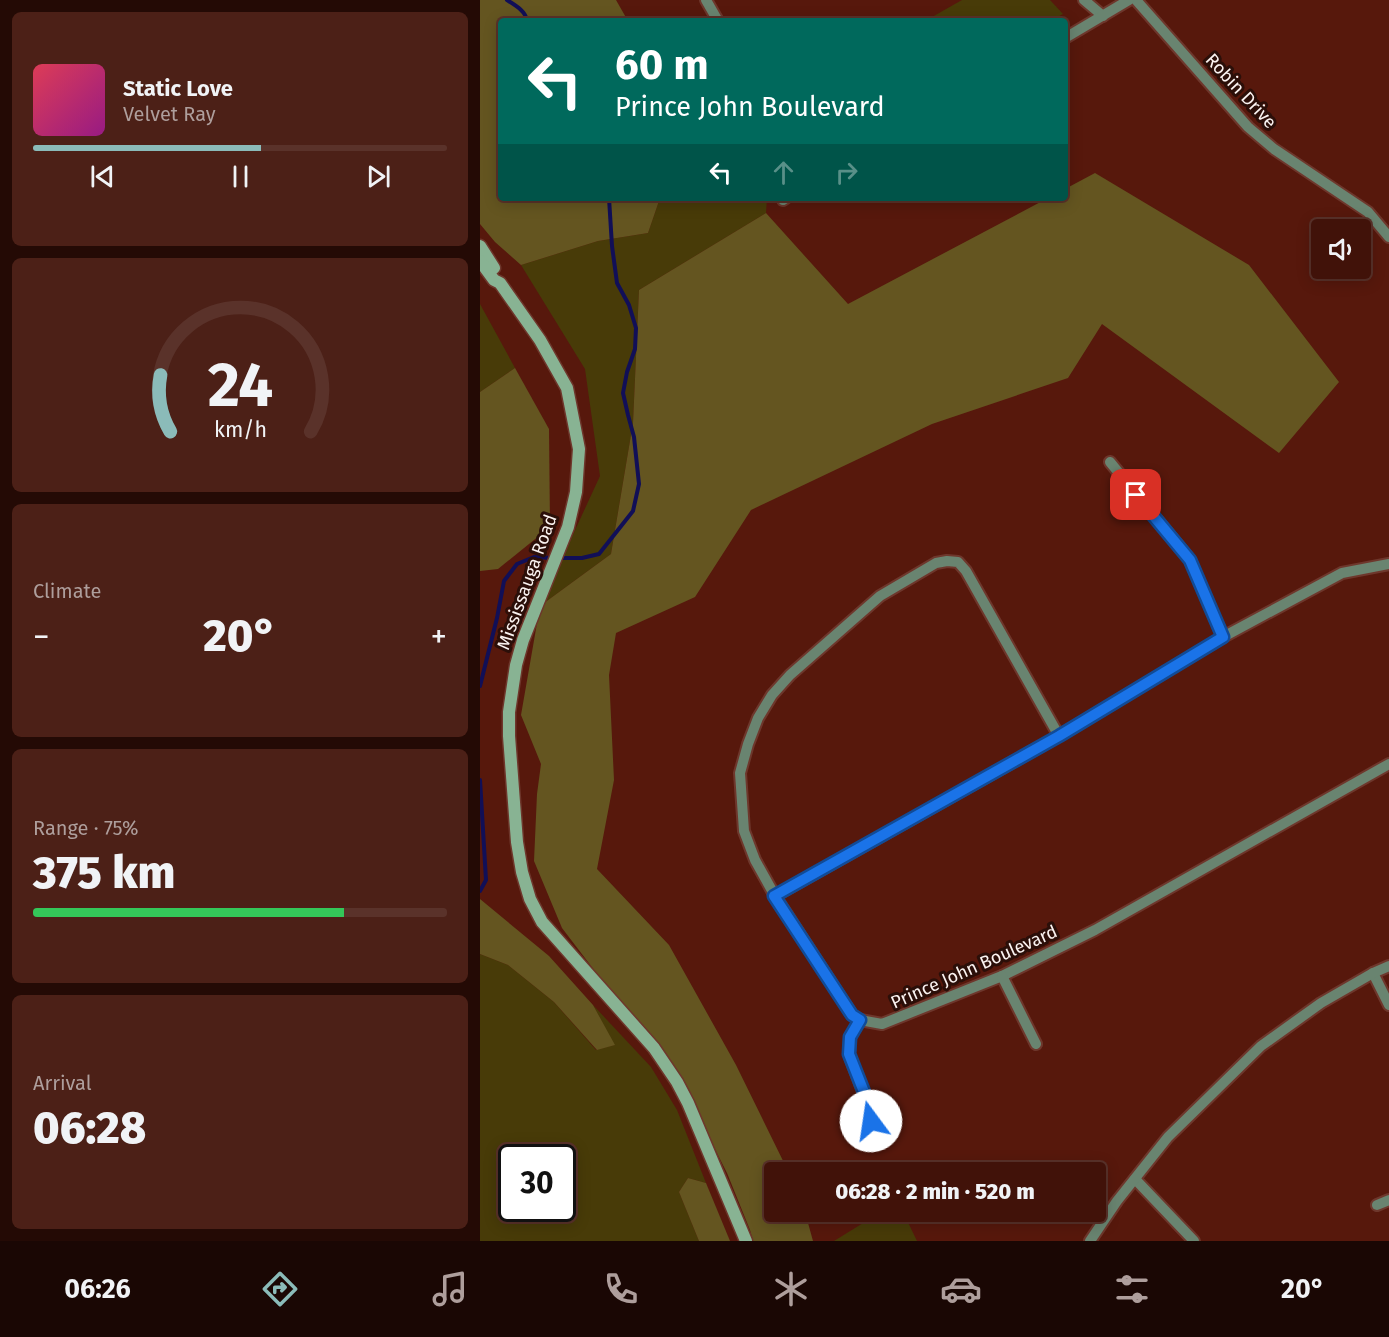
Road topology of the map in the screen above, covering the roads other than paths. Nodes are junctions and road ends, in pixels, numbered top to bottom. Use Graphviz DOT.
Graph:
graph roads {
  1 [pos="706,0"];
  2 [pos="1084,0"];
  3 [pos="1129,0"];
  4 [pos="1137,0"];
  5 [pos="1103,16"];
  6 [pos="716,18"];
  7 [pos="1068,36"];
  8 [pos="1389,237"];
  9 [pos="480,246"];
  10 [pos="480,261"];
  11 [pos="500,283"];
  12 [pos="1110,462"];
  13 [pos="1389,564"];
  14 [pos="1223,637"];
  15 [pos="1059,736"];
  16 [pos="1389,764"];
  17 [pos="774,896"];
  18 [pos="1389,966"];
  19 [pos="1373,973"];
  20 [pos="1002,976"];
  21 [pos="1389,1005"];
  22 [pos="860,1020"];
  23 [pos="1036,1044"];
  24 [pos="871,1121"];
  25 [pos="1135,1179"];
  26 [pos="1389,1200"];
  27 [pos="1377,1205"];
  28 [pos="746,1241"];
  29 [pos="1090,1241"];
  30 [pos="1194,1241"];
  1 -- 6 [label="street"];
  2 -- 5 [label="street"];
  3 -- 5 [label="street"];
  4 -- 8 [label="street, Robin Drive"];
  5 -- 7 [label="street"];
  9 -- 11 [label="main road, Mississauga Road"];
  10 -- 11 [label="main road, Mississauga Road"];
  11 -- 28 [label="main road, Mississauga Road"];
  12 -- 14 [label="street"];
  13 -- 14 [label="street"];
  14 -- 15 [label="street"];
  15 -- 17 [label="street"];
  15 -- 17 [label="street"];
  16 -- 20 [label="street, Prince John Boulevard"];
  17 -- 22 [label="street"];
  18 -- 19 [label="street"];
  19 -- 21 [label="street"];
  19 -- 25 [label="street"];
  20 -- 22 [label="street, Prince John Boulevard"];
  20 -- 23 [label="street"];
  22 -- 24 [label="street"];
  25 -- 29 [label="street"];
  25 -- 30 [label="street"];
  26 -- 27 [label="street"];
}
